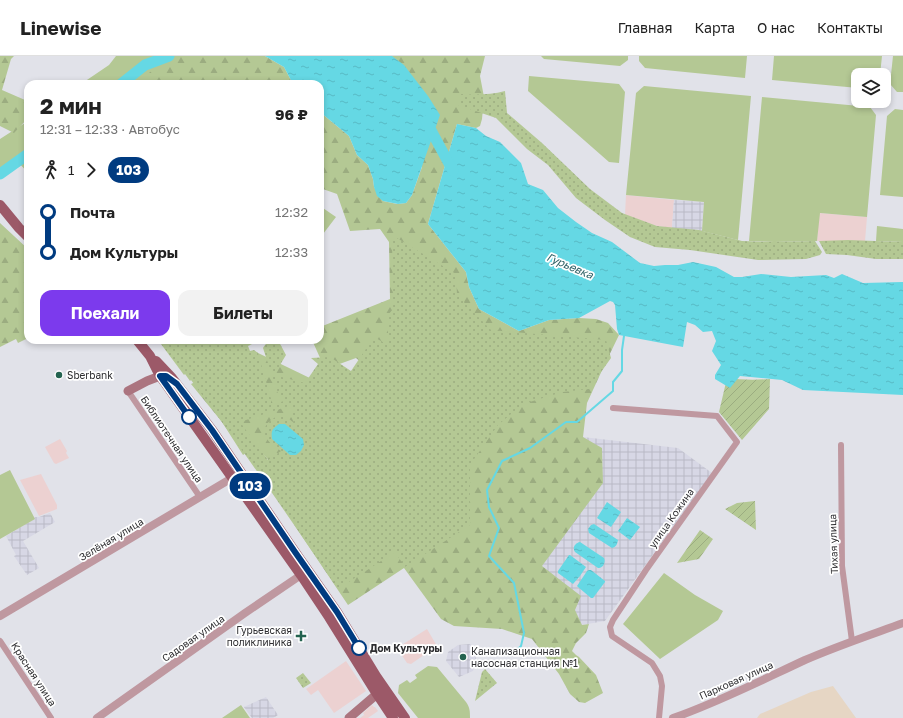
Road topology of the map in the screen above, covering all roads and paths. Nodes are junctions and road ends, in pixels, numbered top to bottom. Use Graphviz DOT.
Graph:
graph roads {
  1 [pos="0,205"];
  2 [pos="24,233"];
  3 [pos="139,344"];
  4 [pos="155,370"];
  5 [pos="128,391"];
  6 [pos="613,408"];
  7 [pos="841,445"];
  8 [pos="232,478"];
  9 [pos="200,497"];
  10 [pos="301,575"];
  11 [pos="0,616"];
  12 [pos="903,623"];
  13 [pos="0,641"];
  14 [pos="852,641"];
  15 [pos="381,692"];
  16 [pos="51,718"];
  17 [pos="97,718"];
  18 [pos="349,718"];
  19 [pos="393,718"];
  20 [pos="405,718"];
  21 [pos="659,718"];
  22 [pos="673,718"];
  1 -- 2 [label="main road"];
  3 -- 4 [label="main road"];
  4 -- 5 [label="main road"];
  4 -- 8 [label="main road"];
  4 -- 15 [label="main road"];
  5 -- 9 [label="street, Библиотечная улица"];
  6 -- 21 [label="street, улица Кожина"];
  7 -- 14 [label="street, Тихая улица"];
  8 -- 9 [label="street, Зелёная улица"];
  8 -- 10 [label="main road"];
  9 -- 11 [label="street, Зелёная улица"];
  10 -- 15 [label="main road"];
  10 -- 17 [label="street, Садовая улица"];
  12 -- 14 [label="street, Парковая улица"];
  13 -- 16 [label="street, Красная улица"];
  14 -- 22 [label="street, Парковая улица"];
  15 -- 18 [label="main road"];
  15 -- 19 [label="main road"];
  15 -- 20 [label="main road"];
}
